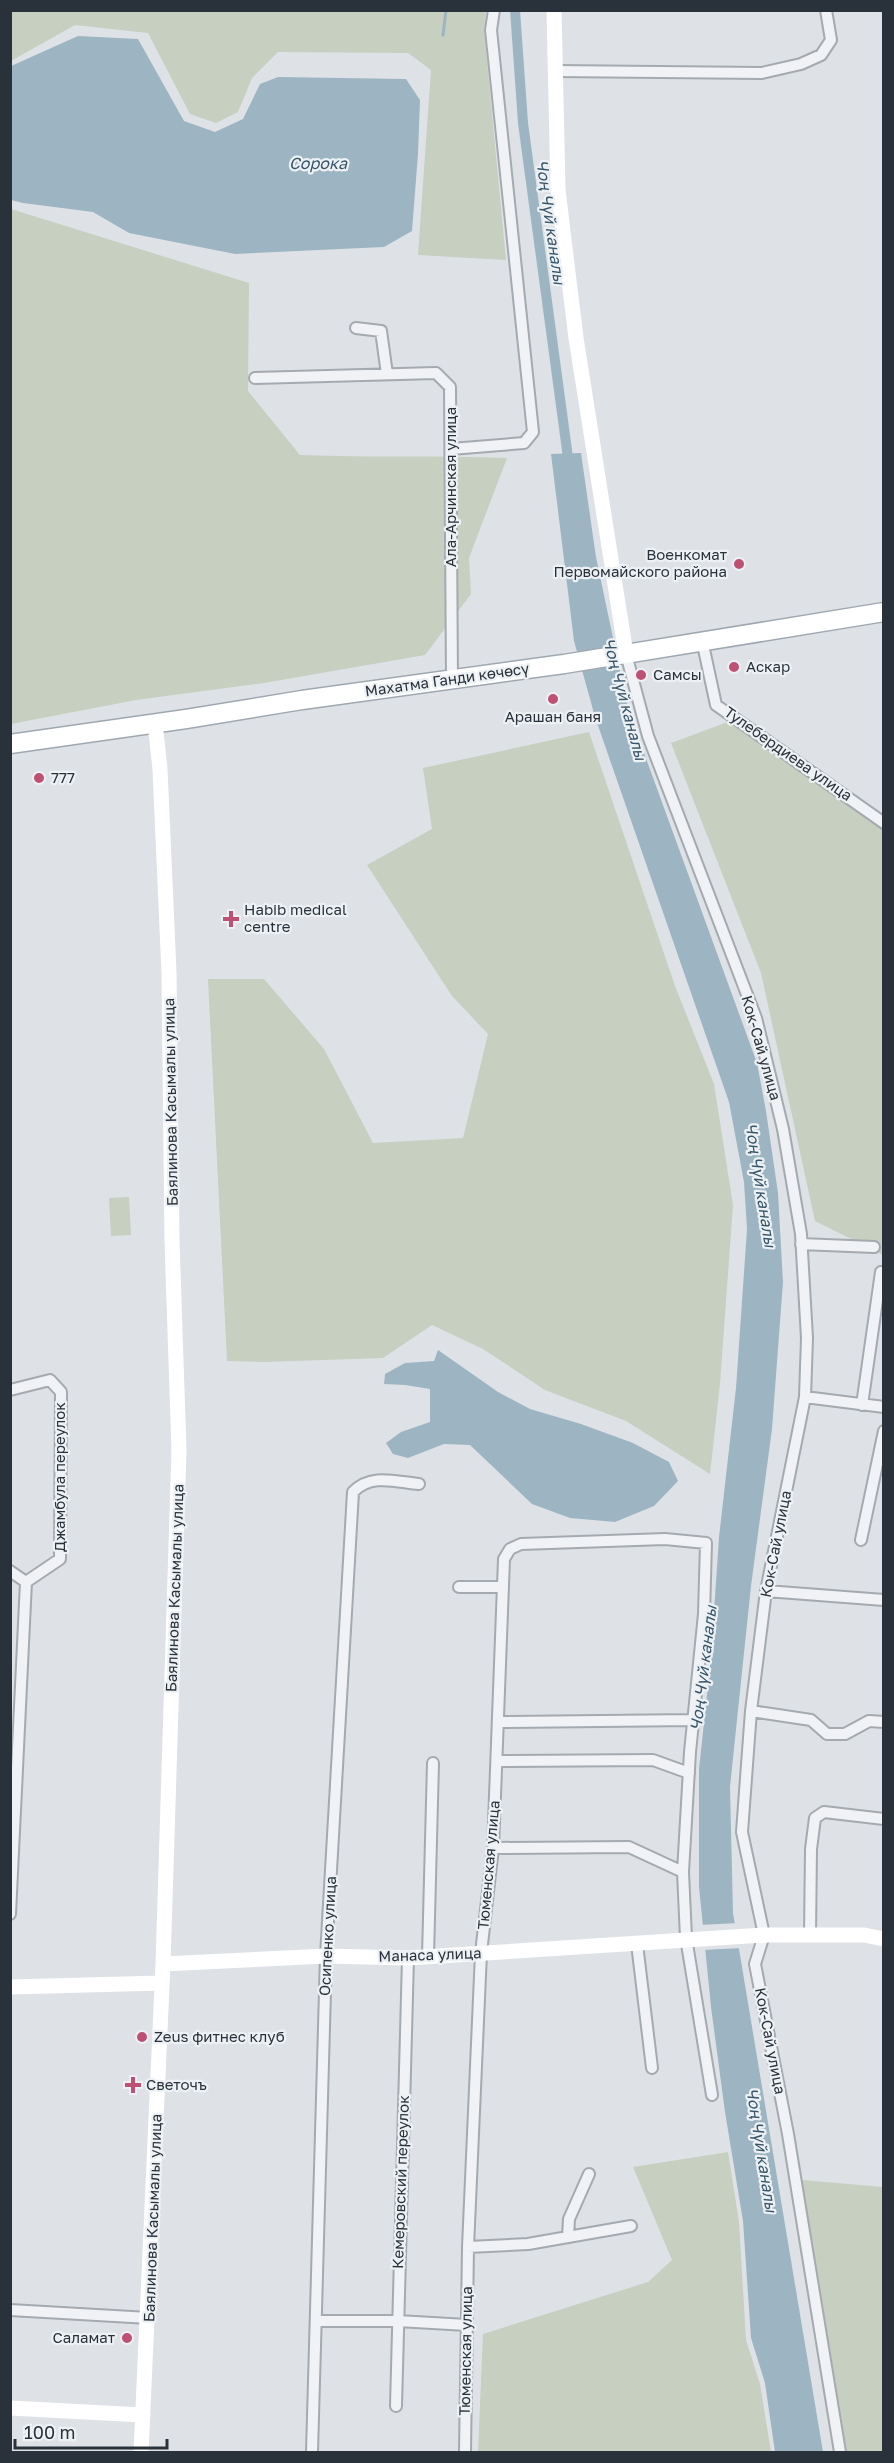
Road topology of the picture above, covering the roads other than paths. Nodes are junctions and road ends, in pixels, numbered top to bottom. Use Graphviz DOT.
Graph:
graph roads {
  1 [pos="494,10"];
  2 [pos="554,10"];
  3 [pos="826,10"];
  4 [pos="555,71"];
  5 [pos="356,328"];
  6 [pos="387,374"];
  7 [pos="255,378"];
  8 [pos="451,449"];
  9 [pos="884,612"];
  10 [pos="702,640"];
  11 [pos="626,654"];
  12 [pos="452,680"];
  13 [pos="155,723"];
  14 [pos="10,744"];
  15 [pos="884,823"];
  16 [pos="801,1244"];
  17 [pos="874,1246"];
  18 [pos="880,1272"];
  19 [pos="10,1390"];
  20 [pos="805,1397"];
  21 [pos="862,1404"];
  22 [pos="884,1407"];
  23 [pos="884,1431"];
  24 [pos="419,1484"];
  25 [pos="861,1540"];
  26 [pos="10,1571"];
  27 [pos="26,1582"];
  28 [pos="459,1587"];
  29 [pos="503,1587"];
  30 [pos="766,1591"];
  31 [pos="884,1600"];
  32 [pos="751,1711"];
  33 [pos="694,1720"];
  34 [pos="498,1722"];
  35 [pos="884,1722"];
  36 [pos="497,1761"];
  37 [pos="433,1763"];
  38 [pos="689,1773"];
  39 [pos="884,1819"];
  40 [pos="493,1848"];
  41 [pos="683,1872"];
  42 [pos="10,1914"];
  43 [pos="764,1935"];
  44 [pos="810,1935"];
  45 [pos="691,1938"];
  46 [pos="884,1939"];
  47 [pos="637,1944"];
  48 [pos="482,1953"];
  49 [pos="326,1956"];
  50 [pos="428,1956"];
  51 [pos="408,1958"];
  52 [pos="163,1964"];
  53 [pos="162,1983"];
  54 [pos="10,1987"];
  55 [pos="652,2068"];
  56 [pos="712,2095"];
  57 [pos="589,2174"];
  58 [pos="631,2226"];
  59 [pos="568,2237"];
  60 [pos="468,2247"];
  61 [pos="10,2310"];
  62 [pos="149,2318"];
  63 [pos="317,2321"];
  64 [pos="398,2321"];
  65 [pos="467,2325"];
  66 [pos="396,2406"];
  67 [pos="10,2408"];
  68 [pos="143,2415"];
  69 [pos="141,2452"];
  70 [pos="312,2452"];
  71 [pos="465,2452"];
  72 [pos="840,2452"];
  1 -- 8 [label="street"];
  2 -- 4 [label="main road"];
  3 -- 4 [label="street"];
  4 -- 11 [label="main road"];
  5 -- 6 [label="street"];
  6 -- 7 [label="street, Ала-Арчинская улица"];
  6 -- 8 [label="street, Ала-Арчинская улица"];
  8 -- 12 [label="street, Ала-Арчинская улица"];
  9 -- 10 [label="main road, Махатма Ганди көчөсү"];
  10 -- 11 [label="main road, Махатма Ганди көчөсү"];
  10 -- 15 [label="street, Тулебердиева улица"];
  11 -- 12 [label="main road, Махатма Ганди көчөсү"];
  11 -- 16 [label="street, Кок-Сай улица"];
  12 -- 13 [label="main road, Махатма Ганди көчөсү"];
  13 -- 14 [label="main road, Махатма Ганди көчөсү"];
  13 -- 52 [label="main road, Баялинова Касымалы улица"];
  16 -- 17 [label="street"];
  16 -- 20 [label="street, Кок-Сай улица"];
  18 -- 21 [label="street"];
  19 -- 27 [label="street, Джамбула переулок"];
  20 -- 21 [label="street"];
  20 -- 30 [label="street, Кок-Сай улица"];
  21 -- 22 [label="street"];
  23 -- 25 [label="street"];
  24 -- 49 [label="street, Осипенко улица"];
  26 -- 27 [label="street"];
  27 -- 42 [label="street"];
  28 -- 29 [label="street"];
  29 -- 33 [label="street, Тюменская улица"];
  29 -- 34 [label="street, Тюменская улица"];
  30 -- 31 [label="street"];
  30 -- 32 [label="street, Кок-Сай улица"];
  32 -- 35 [label="street"];
  32 -- 43 [label="street, Кок-Сай улица"];
  33 -- 34 [label="street"];
  33 -- 38 [label="street"];
  34 -- 36 [label="street, Тюменская улица"];
  36 -- 38 [label="street"];
  36 -- 40 [label="street, Тюменская улица"];
  37 -- 50 [label="street"];
  38 -- 41 [label="street"];
  39 -- 44 [label="street"];
  40 -- 41 [label="street"];
  40 -- 48 [label="street, Тюменская улица"];
  41 -- 45 [label="street"];
  43 -- 44 [label="main road"];
  43 -- 45 [label="main road, Манаса улица"];
  43 -- 72 [label="street, Кок-Сай улица"];
  44 -- 46 [label="main road"];
  45 -- 47 [label="main road, Манаса улица"];
  45 -- 56 [label="street"];
  47 -- 48 [label="main road, Манаса улица"];
  47 -- 55 [label="street"];
  48 -- 50 [label="main road, Манаса улица"];
  48 -- 60 [label="street, Тюменская улица"];
  49 -- 51 [label="main road, Манаса улица"];
  49 -- 52 [label="main road, Манаса улица"];
  49 -- 63 [label="street, Осипенко улица"];
  50 -- 51 [label="main road, Манаса улица"];
  51 -- 64 [label="street, Кемеровский переулок"];
  52 -- 53 [label="main road, Баялинова Касымалы улица"];
  53 -- 54 [label="main road"];
  53 -- 62 [label="main road, Баялинова Касымалы улица"];
  57 -- 59 [label="street"];
  58 -- 59 [label="street"];
  59 -- 60 [label="street"];
  60 -- 65 [label="street, Тюменская улица"];
  61 -- 62 [label="street"];
  62 -- 68 [label="main road, Баялинова Касымалы улица"];
  63 -- 64 [label="street"];
  63 -- 70 [label="street, Осипенко улица"];
  64 -- 65 [label="street"];
  64 -- 66 [label="street, Кемеровский переулок"];
  65 -- 71 [label="street, Тюменская улица"];
  67 -- 68 [label="main road"];
  68 -- 69 [label="main road, Баялинова Касымалы улица"];
}
